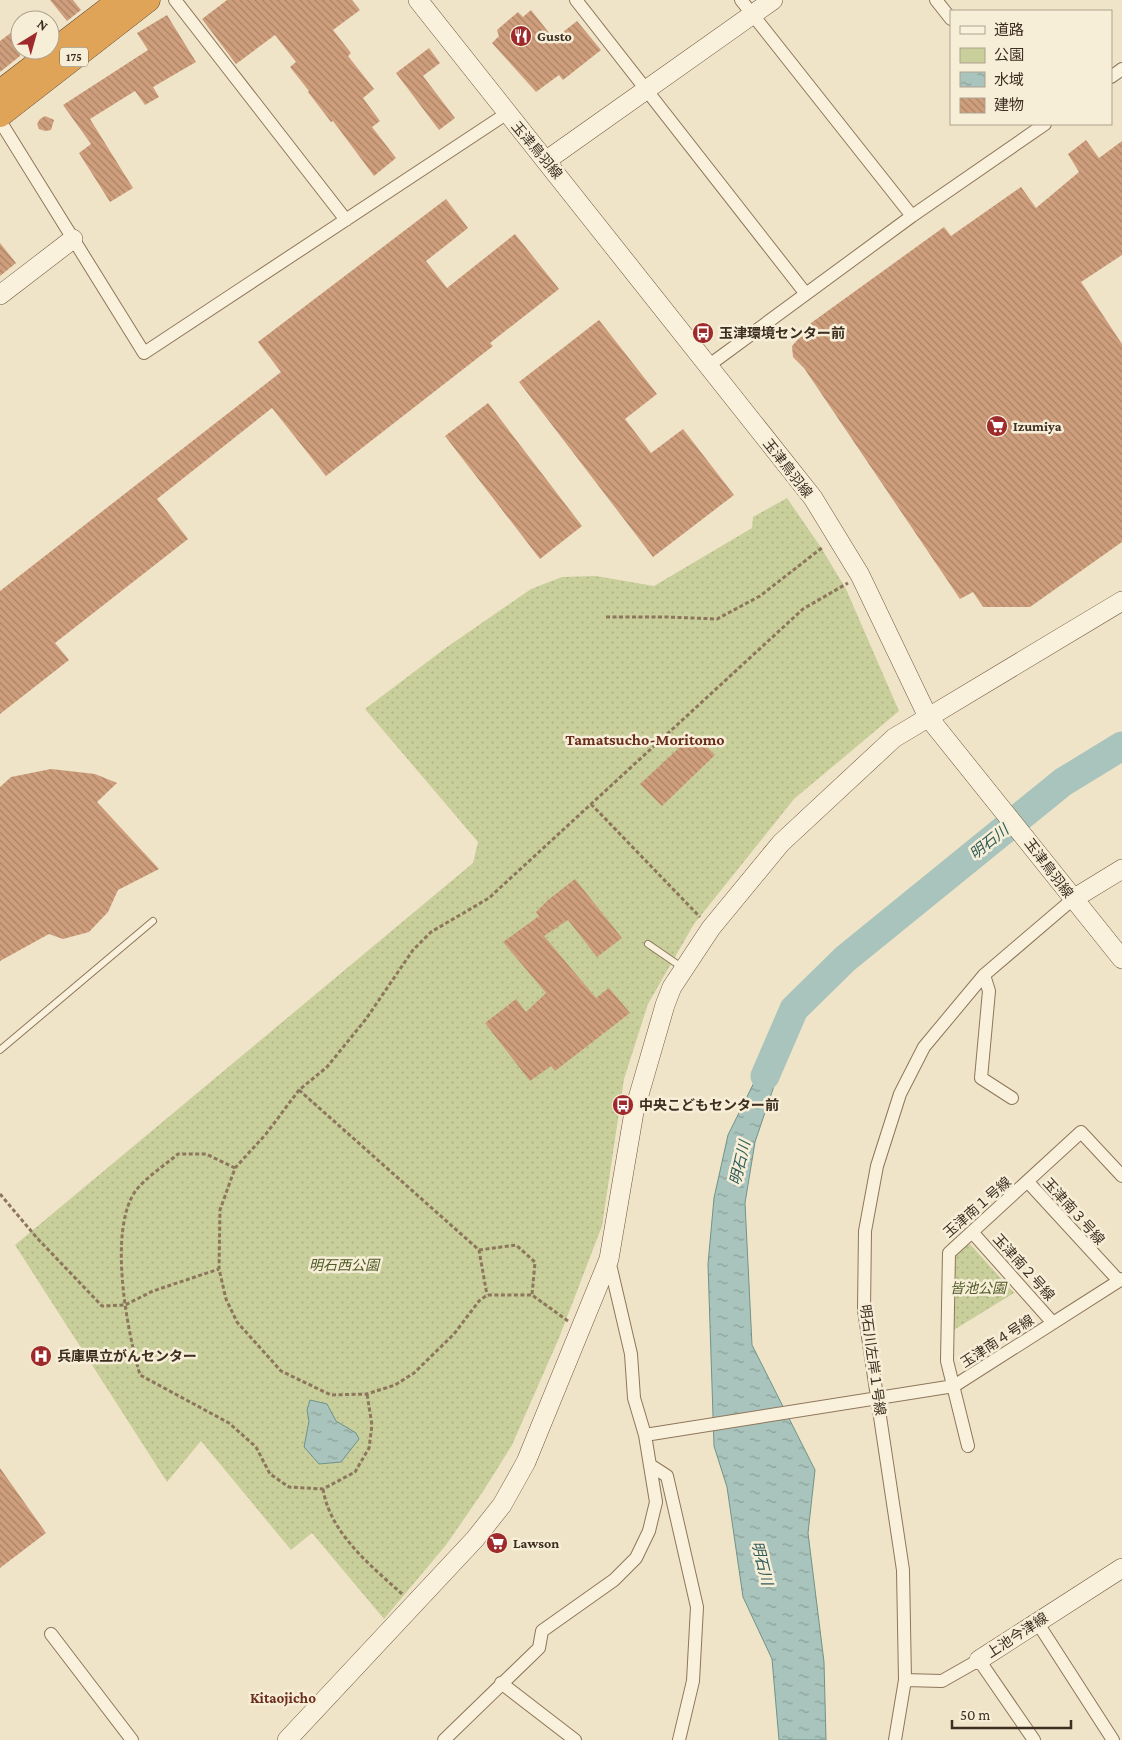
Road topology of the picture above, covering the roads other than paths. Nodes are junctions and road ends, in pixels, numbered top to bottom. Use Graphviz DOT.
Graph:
graph roads {
  1 [pos="120,0"];
  2 [pos="148,0"];
  3 [pos="175,0"];
  4 [pos="418,0"];
  5 [pos="576,0"];
  6 [pos="773,0"];
  7 [pos="936,0"];
  8 [pos="747,7"];
  9 [pos="950,18"];
  10 [pos="646,90"];
  11 [pos="0,92"];
  12 [pos="506,114"];
  13 [pos="0,115"];
  14 [pos="0,121"];
  15 [pos="1037,126"];
  16 [pos="547,160"];
  17 [pos="912,216"];
  18 [pos="346,220"];
  19 [pos="73,239"];
  20 [pos="806,294"];
  21 [pos="0,295"];
  22 [pos="708,366"];
  23 [pos="1122,601"];
  24 [pos="928,716"];
  25 [pos="1122,869"];
  26 [pos="1073,899"];
  27 [pos="153,922"];
  28 [pos="648,944"];
  29 [pos="1122,959"];
  30 [pos="684,969"];
  31 [pos="984,975"];
  32 [pos="0,1050"];
  33 [pos="1012,1098"];
  34 [pos="1122,1176"];
  35 [pos="1028,1182"];
  36 [pos="972,1232"];
  37 [pos="609,1259"];
  38 [pos="1120,1280"];
  39 [pos="1053,1323"];
  40 [pos="954,1386"];
  41 [pos="878,1400"];
  42 [pos="645,1435"];
  43 [pos="968,1446"];
  44 [pos="650,1465"];
  45 [pos="1122,1568"];
  46 [pos="1037,1622"];
  47 [pos="51,1634"];
  48 [pos="979,1660"];
  49 [pos="905,1680"];
  50 [pos="501,1684"];
  51 [pos="132,1740"];
  52 [pos="287,1740"];
  53 [pos="444,1740"];
  54 [pos="574,1740"];
  55 [pos="679,1740"];
  56 [pos="895,1740"];
  57 [pos="1034,1740"];
  58 [pos="1113,1740"];
  1 -- 11 [label="highway, 175"];
  2 -- 13 [label="highway, 175"];
  3 -- 18 [label="street"];
  4 -- 12 [label="street, 玉津鳥羽線"];
  5 -- 10 [label="street"];
  6 -- 8 [label="street"];
  7 -- 9 [label="street"];
  8 -- 10 [label="street"];
  8 -- 17 [label="street"];
  10 -- 16 [label="street"];
  10 -- 20 [label="street"];
  12 -- 16 [label="street, 玉津鳥羽線"];
  12 -- 18 [label="street"];
  14 -- 19 [label="street"];
  15 -- 17 [label="street"];
  16 -- 22 [label="street, 玉津鳥羽線"];
  17 -- 20 [label="street"];
  18 -- 19 [label="street"];
  19 -- 21 [label="street"];
  20 -- 22 [label="street"];
  22 -- 24 [label="street, 玉津鳥羽線"];
  23 -- 24 [label="street"];
  24 -- 26 [label="street, 玉津鳥羽線"];
  24 -- 30 [label="street"];
  25 -- 26 [label="street, 明石川左岸１号線"];
  26 -- 29 [label="street, 玉津鳥羽線"];
  26 -- 31 [label="street, 明石川左岸１号線"];
  27 -- 32 [label="lane"];
  28 -- 30 [label="lane"];
  30 -- 37 [label="street"];
  31 -- 33 [label="street"];
  31 -- 41 [label="street, 明石川左岸１号線"];
  34 -- 35 [label="street, 玉津南１号線"];
  35 -- 36 [label="street, 玉津南１号線"];
  35 -- 38 [label="street, 玉津南３号線"];
  36 -- 39 [label="street, 玉津南２号線"];
  36 -- 40 [label="street, 玉津南１号線"];
  37 -- 42 [label="street"];
  37 -- 52 [label="street"];
  38 -- 39 [label="street, 玉津南４号線"];
  39 -- 40 [label="street, 玉津南４号線"];
  40 -- 41 [label="street, 玉津南４号線"];
  40 -- 43 [label="street, 玉津南１号線"];
  41 -- 42 [label="street, 玉津南４号線"];
  41 -- 49 [label="street, 明石川左岸１号線"];
  42 -- 44 [label="street"];
  44 -- 50 [label="street"];
  44 -- 55 [label="street"];
  45 -- 46 [label="street, 上池今津線"];
  46 -- 48 [label="street, 上池今津線"];
  46 -- 58 [label="street"];
  47 -- 51 [label="street"];
  48 -- 49 [label="street, 上池今津線"];
  48 -- 57 [label="street"];
  49 -- 56 [label="street, 明石川左岸１号線"];
  50 -- 53 [label="street"];
  50 -- 54 [label="street"];
}
